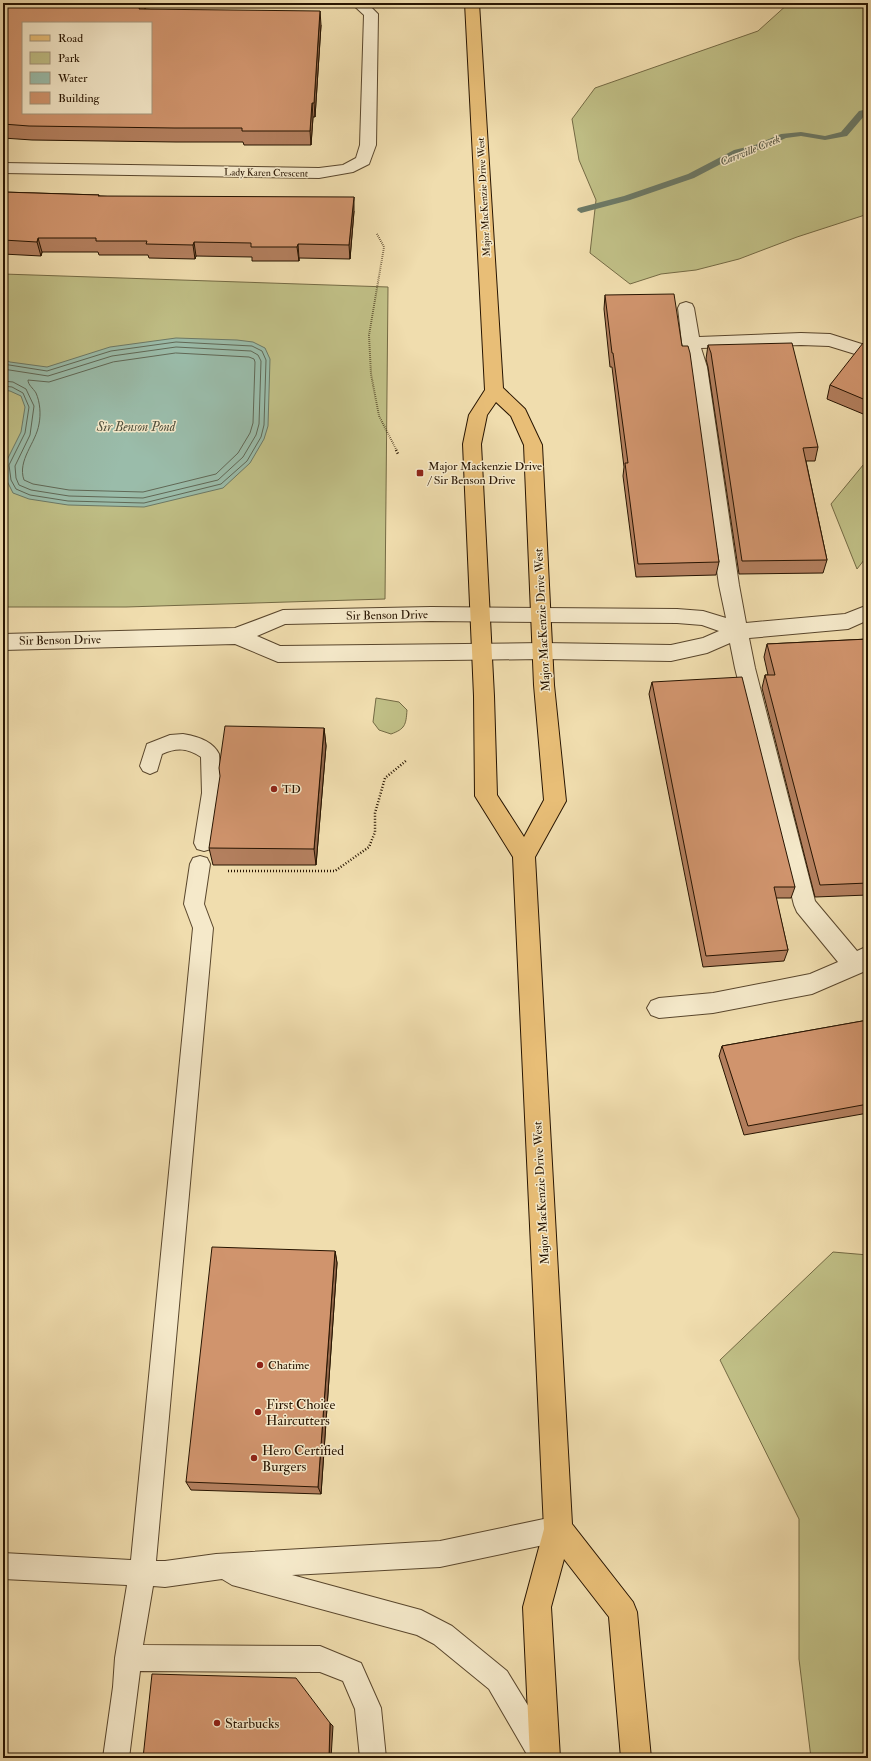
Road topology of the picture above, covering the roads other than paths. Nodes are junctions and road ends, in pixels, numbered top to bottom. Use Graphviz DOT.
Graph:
graph roads {
  1 [pos="358,3"];
  2 [pos="472,3"];
  3 [pos="3,168"];
  4 [pos="686,308"];
  5 [pos="691,342"];
  6 [pos="868,352"];
  7 [pos="494,390"];
  8 [pos="868,612"];
  9 [pos="480,615"];
  10 [pos="541,616"];
  11 [pos="739,631"];
  12 [pos="237,636"];
  13 [pos="3,642"];
  14 [pos="543,650"];
  15 [pos="482,651"];
  16 [pos="150,766"];
  17 [pos="204,843"];
  18 [pos="524,856"];
  19 [pos="200,868"];
  20 [pos="862,960"];
  21 [pos="660,1008"];
  22 [pos="558,1529"];
  23 [pos="3,1566"];
  24 [pos="216,1567"];
  25 [pos="142,1573"];
  26 [pos="128,1658"];
  27 [pos="116,1758"];
  28 [pos="373,1758"];
  29 [pos="544,1758"];
  30 [pos="636,1758"];
  1 -- 3 [label="street, Lady Karen Crescent"];
  2 -- 7 [label="main road, Major MacKenzie Drive West"];
  4 -- 5 [label="street"];
  5 -- 6 [label="street"];
  5 -- 11 [label="street"];
  7 -- 9 [label="main road, Major MacKenzie Drive West"];
  7 -- 10 [label="main road, Major MacKenzie Drive West"];
  8 -- 11 [label="street"];
  9 -- 10 [label="street, Sir Benson Drive"];
  9 -- 12 [label="street, Sir Benson Drive"];
  9 -- 15 [label="main road, Major MacKenzie Drive West"];
  10 -- 11 [label="street, Sir Benson Drive"];
  10 -- 14 [label="main road, Major MacKenzie Drive West"];
  11 -- 14 [label="street, Sir Benson Drive"];
  11 -- 20 [label="street"];
  12 -- 13 [label="street, Sir Benson Drive"];
  12 -- 15 [label="street, Sir Benson Drive"];
  14 -- 15 [label="street, Sir Benson Drive"];
  14 -- 18 [label="main road, Major MacKenzie Drive West"];
  15 -- 18 [label="main road, Major MacKenzie Drive West"];
  16 -- 17 [label="lane"];
  18 -- 22 [label="main road, Major MacKenzie Drive West"];
  19 -- 25 [label="lane"];
  20 -- 21 [label="street"];
  22 -- 24 [label="lane"];
  22 -- 29 [label="main road, Major MacKenzie Drive West"];
  22 -- 30 [label="main road"];
  23 -- 25 [label="lane"];
  24 -- 25 [label="lane"];
  24 -- 29 [label="lane"];
  25 -- 26 [label="lane"];
  26 -- 27 [label="lane"];
  26 -- 28 [label="lane"];
}
